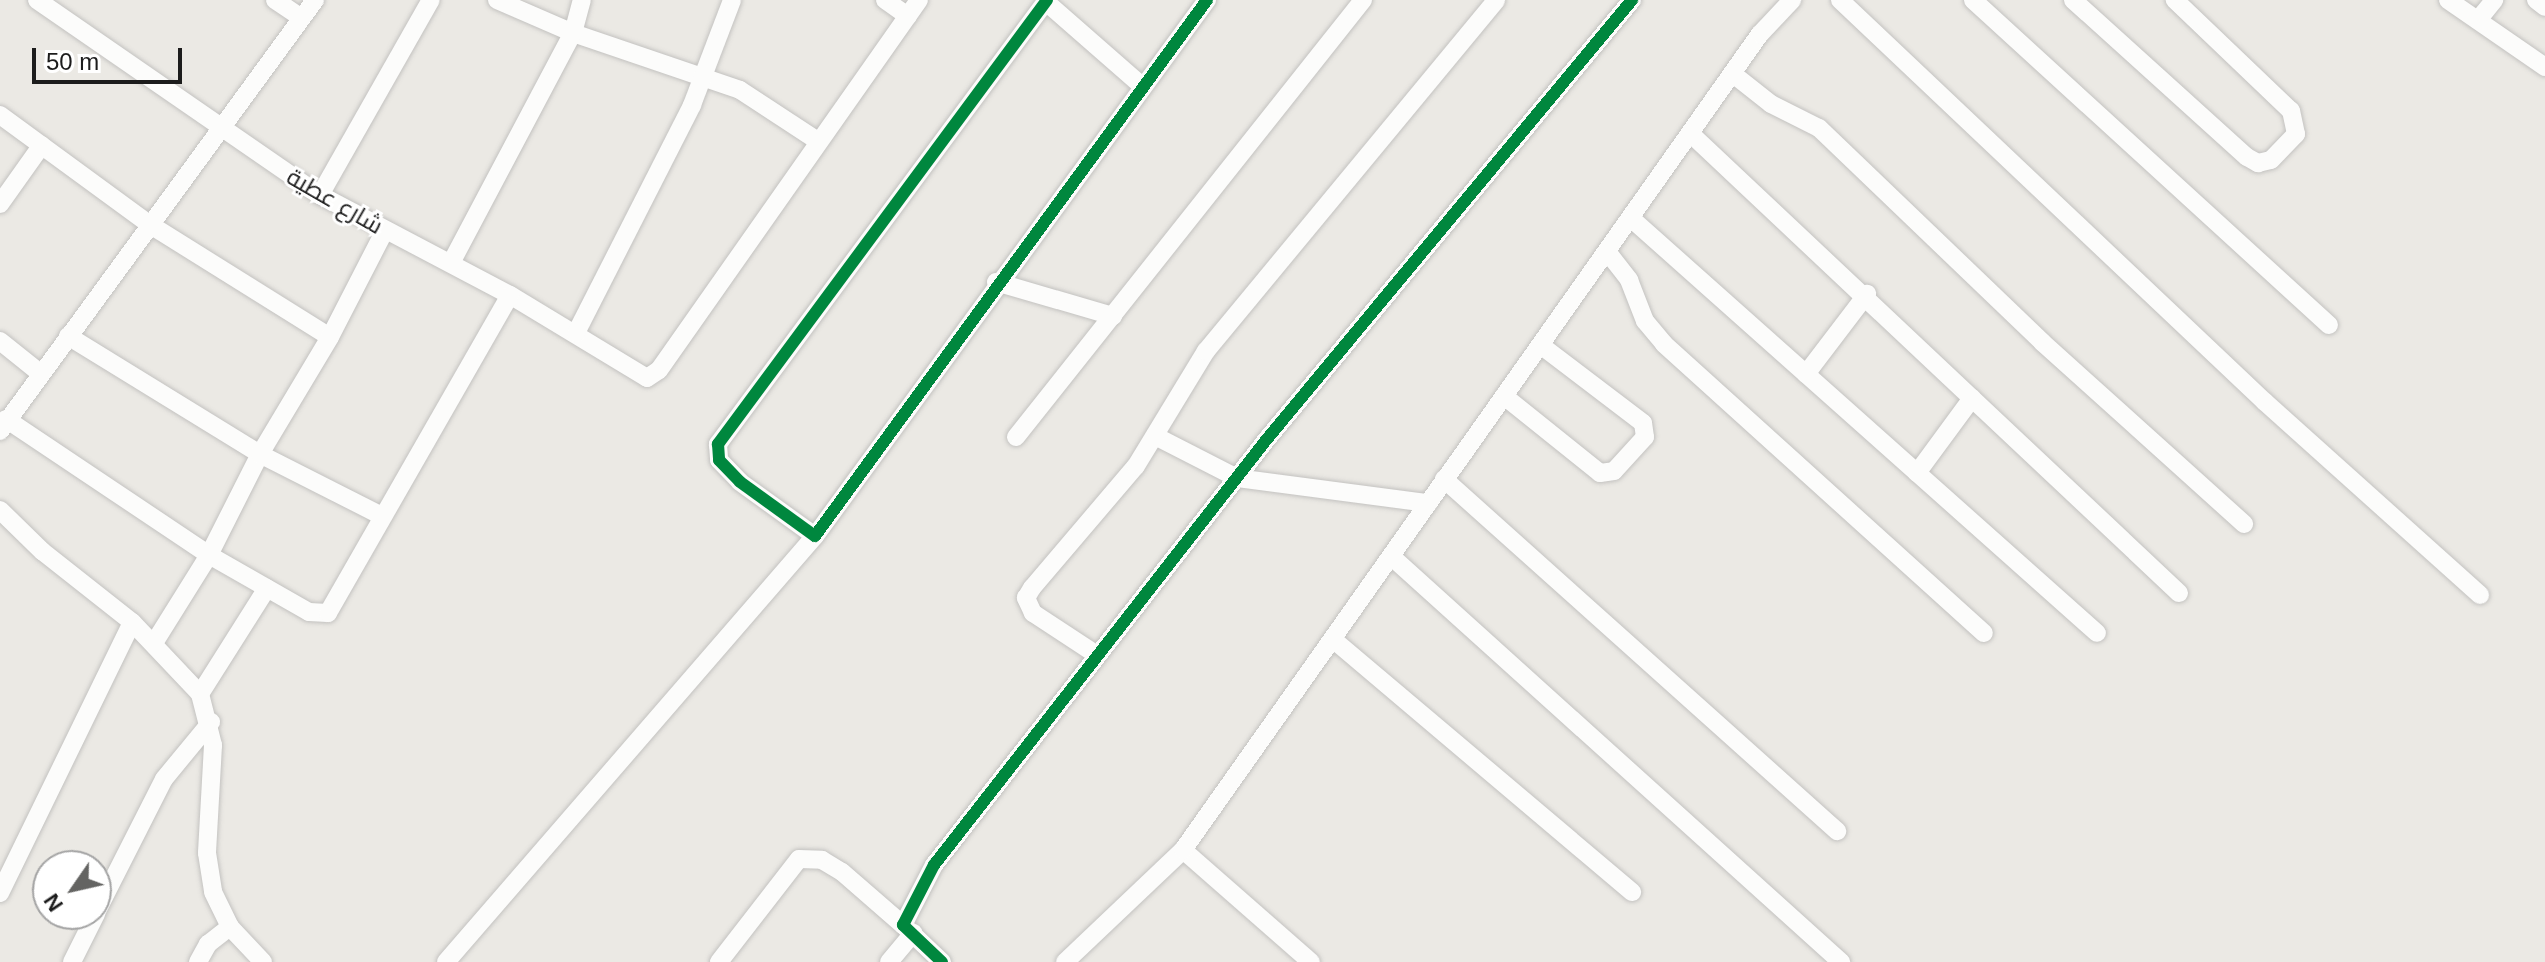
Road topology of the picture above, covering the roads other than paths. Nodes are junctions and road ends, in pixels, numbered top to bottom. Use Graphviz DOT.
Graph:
graph roads {
  1 [pos="37,0"];
  2 [pos="275,0"];
  3 [pos="315,0"];
  4 [pos="431,0"];
  5 [pos="497,0"];
  6 [pos="582,0"];
  7 [pos="732,0"];
  8 [pos="885,0"];
  9 [pos="919,0"];
  10 [pos="1207,0"];
  11 [pos="1363,0"];
  12 [pos="1496,0"];
  13 [pos="1632,0"];
  14 [pos="1792,0"];
  15 [pos="1840,0"];
  16 [pos="1973,0"];
  17 [pos="2073,0"];
  18 [pos="2175,0"];
  19 [pos="2448,0"];
  20 [pos="2494,0"];
  21 [pos="2536,0"];
  22 [pos="1046,1"];
  23 [pos="2545,7"];
  24 [pos="908,16"];
  25 [pos="302,18"];
  26 [pos="2478,20"];
  27 [pos="573,33"];
  28 [pos="2545,67"];
  29 [pos="1733,74"];
  30 [pos="703,77"];
  31 [pos="1142,86"];
  32 [pos="0,115"];
  33 [pos="222,127"];
  34 [pos="1691,134"];
  35 [pos="818,141"];
  36 [pos="42,145"];
  37 [pos="320,195"];
  38 [pos="0,204"];
  39 [pos="1633,220"];
  40 [pos="149,224"];
  41 [pos="385,230"];
  42 [pos="1609,254"];
  43 [pos="451,263"];
  44 [pos="996,282"];
  45 [pos="1867,294"];
  46 [pos="510,295"];
  47 [pos="1113,316"];
  48 [pos="2329,325"];
  49 [pos="576,333"];
  50 [pos="68,336"];
  51 [pos="330,337"];
  52 [pos="0,341"];
  53 [pos="1542,346"];
  54 [pos="40,373"];
  55 [pos="1806,374"];
  56 [pos="1504,396"];
  57 [pos="1972,398"];
  58 [pos="3,425"];
  59 [pos="1016,437"];
  60 [pos="1157,437"];
  61 [pos="260,454"];
  62 [pos="1917,473"];
  63 [pos="1237,478"];
  64 [pos="1444,479"];
  65 [pos="1428,503"];
  66 [pos="0,510"];
  67 [pos="380,515"];
  68 [pos="2244,524"];
  69 [pos="815,536"];
  70 [pos="209,555"];
  71 [pos="1392,557"];
  72 [pos="267,588"];
  73 [pos="2179,593"];
  74 [pos="2480,595"];
  75 [pos="132,622"];
  76 [pos="1984,633"];
  77 [pos="2097,633"];
  78 [pos="1335,641"];
  79 [pos="154,643"];
  80 [pos="1097,655"];
  81 [pos="200,694"];
  82 [pos="211,722"];
  83 [pos="1837,831"];
  84 [pos="1183,850"];
  85 [pos="112,882"];
  86 [pos="1632,892"];
  87 [pos="0,893"];
  88 [pos="230,927"];
  89 [pos="908,929"];
  90 [pos="88,930"];
  91 [pos="72,962"];
  92 [pos="198,962"];
  93 [pos="263,962"];
  94 [pos="446,962"];
  95 [pos="719,962"];
  96 [pos="889,962"];
  97 [pos="942,962"];
  98 [pos="1065,962"];
  99 [pos="1311,962"];
  100 [pos="1841,962"];
  1 -- 33 [label="street, شارع عطية"];
  2 -- 25 [label="street"];
  3 -- 25 [label="street"];
  4 -- 37 [label="street"];
  5 -- 27 [label="street"];
  6 -- 27 [label="street"];
  7 -- 30 [label="street"];
  8 -- 24 [label="street"];
  9 -- 24 [label="street"];
  10 -- 31 [label="street"];
  11 -- 47 [label="street"];
  12 -- 60 [label="street"];
  13 -- 63 [label="street"];
  14 -- 29 [label="street"];
  15 -- 74 [label="street"];
  16 -- 48 [label="street"];
  17 -- 18 [label="street"];
  19 -- 26 [label="street"];
  20 -- 26 [label="street"];
  21 -- 23 [label="street"];
  22 -- 31 [label="street"];
  22 -- 69 [label="street"];
  24 -- 35 [label="street"];
  25 -- 33 [label="street"];
  26 -- 28 [label="street"];
  27 -- 30 [label="street"];
  27 -- 43 [label="street"];
  29 -- 34 [label="street"];
  29 -- 68 [label="street"];
  30 -- 35 [label="street"];
  30 -- 49 [label="street"];
  31 -- 44 [label="street"];
  32 -- 36 [label="street"];
  33 -- 37 [label="street, شارع عطية"];
  33 -- 40 [label="street"];
  34 -- 39 [label="street"];
  34 -- 45 [label="street"];
  35 -- 49 [label="street, شارع عطية"];
  36 -- 38 [label="street"];
  36 -- 40 [label="street"];
  37 -- 41 [label="street, شارع عطية"];
  39 -- 42 [label="street"];
  39 -- 55 [label="street"];
  40 -- 50 [label="street"];
  40 -- 51 [label="street"];
  41 -- 43 [label="street, شارع عطية"];
  41 -- 51 [label="street"];
  42 -- 53 [label="street"];
  42 -- 76 [label="street"];
  43 -- 46 [label="street, شارع عطية"];
  44 -- 47 [label="street"];
  44 -- 69 [label="street"];
  45 -- 55 [label="street"];
  45 -- 57 [label="street"];
  46 -- 49 [label="street, شارع عطية"];
  46 -- 67 [label="street"];
  47 -- 59 [label="street"];
  50 -- 54 [label="street"];
  50 -- 61 [label="street"];
  51 -- 61 [label="street"];
  52 -- 54 [label="street"];
  53 -- 56 [label="street"];
  53 -- 56 [label="street"];
  54 -- 58 [label="street"];
  55 -- 62 [label="street"];
  56 -- 64 [label="street"];
  57 -- 62 [label="street"];
  57 -- 73 [label="street"];
  58 -- 70 [label="street"];
  60 -- 63 [label="street"];
  60 -- 80 [label="street"];
  61 -- 67 [label="street"];
  61 -- 70 [label="street"];
  62 -- 77 [label="street"];
  63 -- 65 [label="street"];
  63 -- 80 [label="street"];
  64 -- 65 [label="street"];
  64 -- 83 [label="street"];
  65 -- 71 [label="street"];
  66 -- 75 [label="street"];
  67 -- 72 [label="street"];
  69 -- 94 [label="street"];
  70 -- 72 [label="street"];
  70 -- 79 [label="street"];
  71 -- 78 [label="street"];
  71 -- 100 [label="street"];
  72 -- 81 [label="street"];
  75 -- 79 [label="street"];
  75 -- 87 [label="street"];
  78 -- 84 [label="street"];
  78 -- 86 [label="street"];
  79 -- 81 [label="street"];
  80 -- 89 [label="street"];
  81 -- 82 [label="street"];
  82 -- 85 [label="street"];
  82 -- 88 [label="street"];
  84 -- 98 [label="street"];
  84 -- 99 [label="street"];
  88 -- 92 [label="street"];
  88 -- 93 [label="street"];
  89 -- 95 [label="street"];
  89 -- 96 [label="street"];
  89 -- 97 [label="street"];
  90 -- 91 [label="street"];
}
